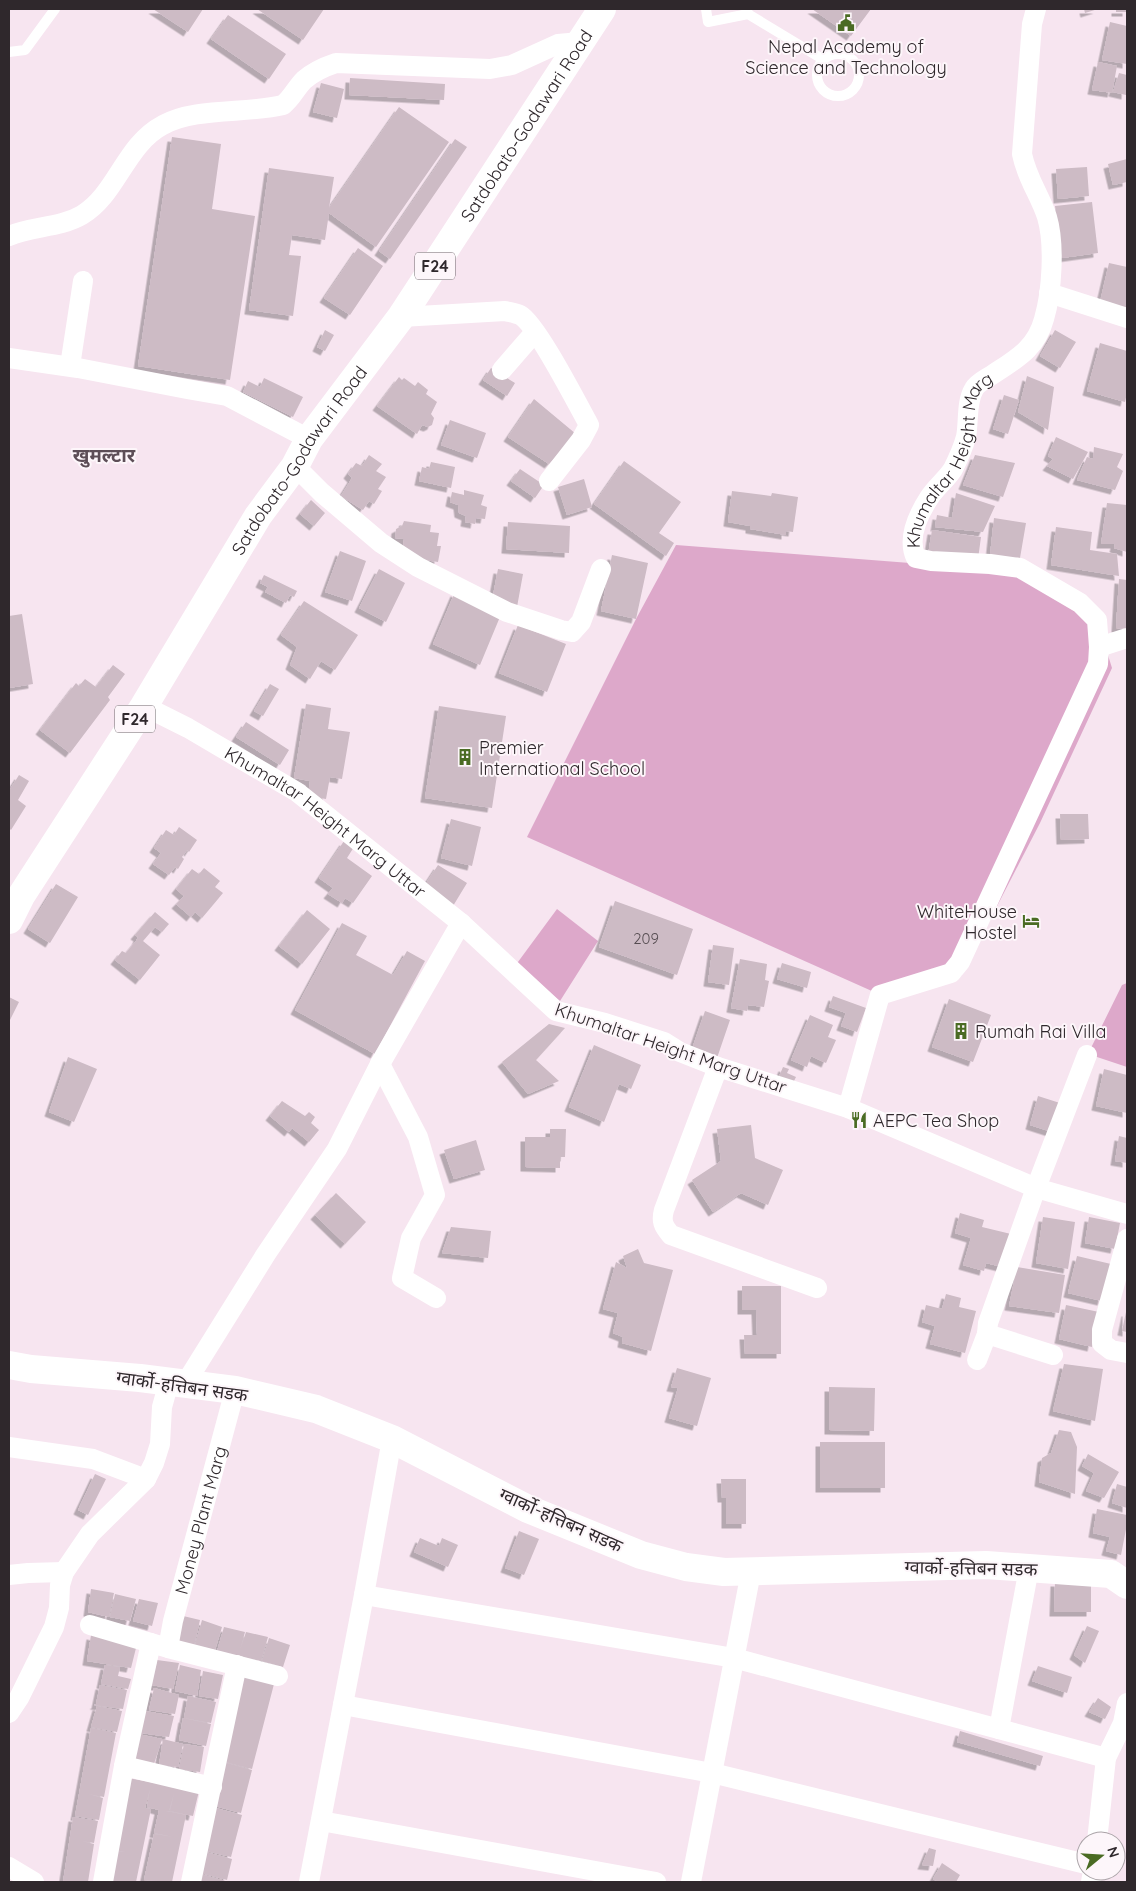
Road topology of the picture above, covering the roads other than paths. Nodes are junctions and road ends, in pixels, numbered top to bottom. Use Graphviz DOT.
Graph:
graph roads {
  1 [pos="55,9"];
  2 [pos="602,9"];
  3 [pos="706,9"];
  4 [pos="1036,9"];
  5 [pos="748,11"];
  6 [pos="580,42"];
  7 [pos="9,52"];
  8 [pos="824,60"];
  9 [pos="9,236"];
  10 [pos="83,281"];
  11 [pos="1049,293"];
  12 [pos="401,317"];
  13 [pos="1127,318"];
  14 [pos="535,332"];
  15 [pos="9,358"];
  16 [pos="70,366"];
  17 [pos="502,370"];
  18 [pos="309,439"];
  19 [pos="295,466"];
  20 [pos="549,481"];
  21 [pos="601,570"];
  22 [pos="1127,638"];
  23 [pos="1099,646"];
  24 [pos="144,706"];
  25 [pos="9,920"];
  26 [pos="460,923"];
  27 [pos="1088,1055"];
  28 [pos="380,1064"];
  29 [pos="718,1067"];
  30 [pos="848,1108"];
  31 [pos="1036,1188"];
  32 [pos="1127,1214"];
  33 [pos="1127,1239"];
  34 [pos="817,1288"];
  35 [pos="436,1298"];
  36 [pos="987,1334"];
  37 [pos="1127,1353"];
  38 [pos="1052,1355"];
  39 [pos="977,1360"];
  40 [pos="9,1365"];
  41 [pos="177,1383"];
  42 [pos="235,1390"];
  43 [pos="392,1439"];
  44 [pos="9,1447"];
  45 [pos="146,1479"];
  46 [pos="1029,1568"];
  47 [pos="64,1572"];
  48 [pos="751,1572"];
  49 [pos="9,1575"];
  50 [pos="1127,1586"];
  51 [pos="364,1595"];
  52 [pos="90,1625"];
  53 [pos="159,1645"];
  54 [pos="734,1658"];
  55 [pos="237,1665"];
  56 [pos="278,1676"];
  57 [pos="1127,1702"];
  58 [pos="342,1705"];
  59 [pos="9,1713"];
  60 [pos="1125,1724"];
  61 [pos="999,1729"];
  62 [pos="1106,1758"];
  63 [pos="124,1766"];
  64 [pos="712,1773"];
  65 [pos="212,1787"];
  66 [pos="321,1821"];
  67 [pos="1098,1831"];
  68 [pos="1076,1862"];
  69 [pos="9,1867"];
  70 [pos="34,1882"];
  71 [pos="102,1882"];
  72 [pos="191,1882"];
  73 [pos="309,1882"];
  74 [pos="656,1882"];
  75 [pos="691,1882"];
  1 -- 7 [label="lane"];
  2 -- 6 [label="main road, Satdobato-Godawari Road / F24"];
  3 -- 5 [label="lane"];
  4 -- 11 [label="street, Khumaltar Height Marg"];
  5 -- 8 [label="lane"];
  6 -- 9 [label="street"];
  6 -- 12 [label="main road, Satdobato-Godawari Road / F24"];
  8 -- 8 [label="lane"];
  10 -- 16 [label="street"];
  11 -- 13 [label="street"];
  11 -- 23 [label="street, Khumaltar Height Marg"];
  12 -- 14 [label="street"];
  12 -- 18 [label="main road, Satdobato-Godawari Road / F24"];
  14 -- 17 [label="street"];
  14 -- 20 [label="street"];
  15 -- 16 [label="street"];
  16 -- 18 [label="street"];
  18 -- 19 [label="main road, Satdobato-Godawari Road / F24"];
  19 -- 21 [label="street"];
  19 -- 24 [label="main road, Satdobato-Godawari Road / F24"];
  22 -- 23 [label="street"];
  23 -- 30 [label="street, Khumaltar Height Marg"];
  24 -- 25 [label="main road, Satdobato-Godawari Road / F24"];
  24 -- 26 [label="street, Khumaltar Height Marg Uttar"];
  26 -- 28 [label="street"];
  26 -- 29 [label="street, Khumaltar Height Marg Uttar"];
  27 -- 31 [label="street"];
  28 -- 35 [label="street"];
  28 -- 41 [label="street"];
  29 -- 30 [label="street, Khumaltar Height Marg Uttar"];
  29 -- 34 [label="street"];
  30 -- 31 [label="street, Khumaltar Height Marg Uttar"];
  31 -- 32 [label="street, Khumaltar Height Marg Uttar"];
  31 -- 36 [label="street"];
  33 -- 37 [label="street"];
  36 -- 38 [label="street"];
  36 -- 39 [label="street"];
  40 -- 41 [label="main road, ग्वार्को-हत्तिबन सडक"];
  41 -- 42 [label="main road, ग्वार्को-हत्तिबन सडक"];
  41 -- 45 [label="street"];
  42 -- 43 [label="main road, ग्वार्को-हत्तिबन सडक"];
  42 -- 53 [label="street, Money Plant Marg"];
  43 -- 48 [label="main road, ग्वार्को-हत्तिबन सडक"];
  43 -- 51 [label="street"];
  44 -- 45 [label="street"];
  45 -- 47 [label="street"];
  46 -- 48 [label="main road, ग्वार्को-हत्तिबन सडक"];
  46 -- 50 [label="main road, ग्वार्को-हत्तिबन सडक"];
  46 -- 61 [label="street"];
  47 -- 49 [label="street"];
  47 -- 59 [label="street"];
  48 -- 54 [label="street"];
  51 -- 54 [label="street"];
  51 -- 58 [label="street"];
  52 -- 53 [label="street"];
  53 -- 55 [label="street"];
  53 -- 63 [label="street, Money Plant Marg"];
  54 -- 61 [label="street"];
  54 -- 64 [label="street"];
  55 -- 56 [label="street"];
  55 -- 65 [label="street"];
  57 -- 60 [label="street"];
  58 -- 64 [label="street"];
  58 -- 66 [label="street"];
  60 -- 62 [label="street"];
  61 -- 62 [label="street"];
  62 -- 67 [label="street"];
  63 -- 65 [label="street"];
  63 -- 71 [label="street, Money Plant Marg"];
  64 -- 68 [label="street"];
  64 -- 75 [label="street"];
  65 -- 72 [label="street"];
  66 -- 73 [label="street"];
  66 -- 74 [label="street"];
  69 -- 70 [label="street"];
}
